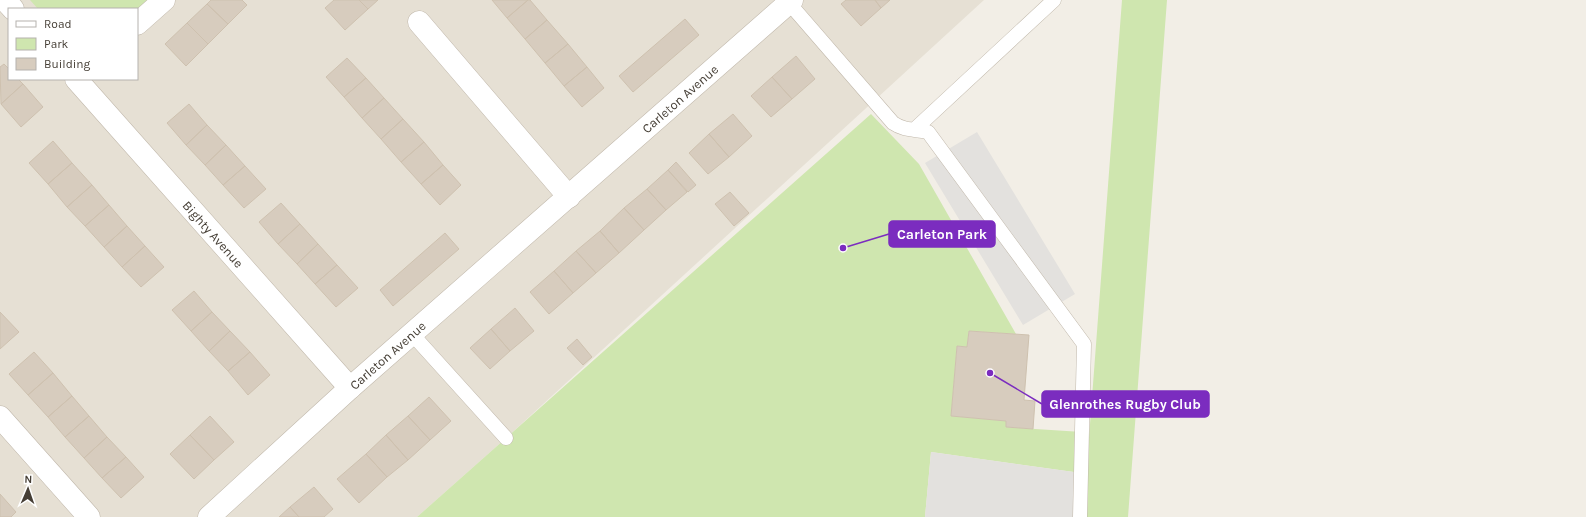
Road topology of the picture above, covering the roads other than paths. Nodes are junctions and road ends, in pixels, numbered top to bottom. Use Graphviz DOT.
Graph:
graph roads {
  1 [pos="5,0"];
  2 [pos="164,0"];
  3 [pos="1054,0"];
  4 [pos="789,1"];
  5 [pos="12,8"];
  6 [pos="419,22"];
  7 [pos="138,23"];
  8 [pos="77,80"];
  9 [pos="915,129"];
  10 [pos="569,197"];
  11 [pos="412,334"];
  12 [pos="350,388"];
  13 [pos="0,417"];
  14 [pos="506,438"];
  15 [pos="89,517"];
  16 [pos="209,517"];
  17 [pos="1080,517"];
  1 -- 5 [label="street"];
  2 -- 7 [label="street"];
  3 -- 9 [label="lane"];
  4 -- 9 [label="lane"];
  4 -- 10 [label="street, Carleton Avenue"];
  6 -- 10 [label="street"];
  8 -- 12 [label="street, Bighty Avenue"];
  9 -- 17 [label="lane"];
  10 -- 11 [label="street, Carleton Avenue"];
  11 -- 12 [label="street, Carleton Avenue"];
  11 -- 14 [label="lane"];
  12 -- 16 [label="street, Carleton Avenue"];
  13 -- 15 [label="street"];
}
